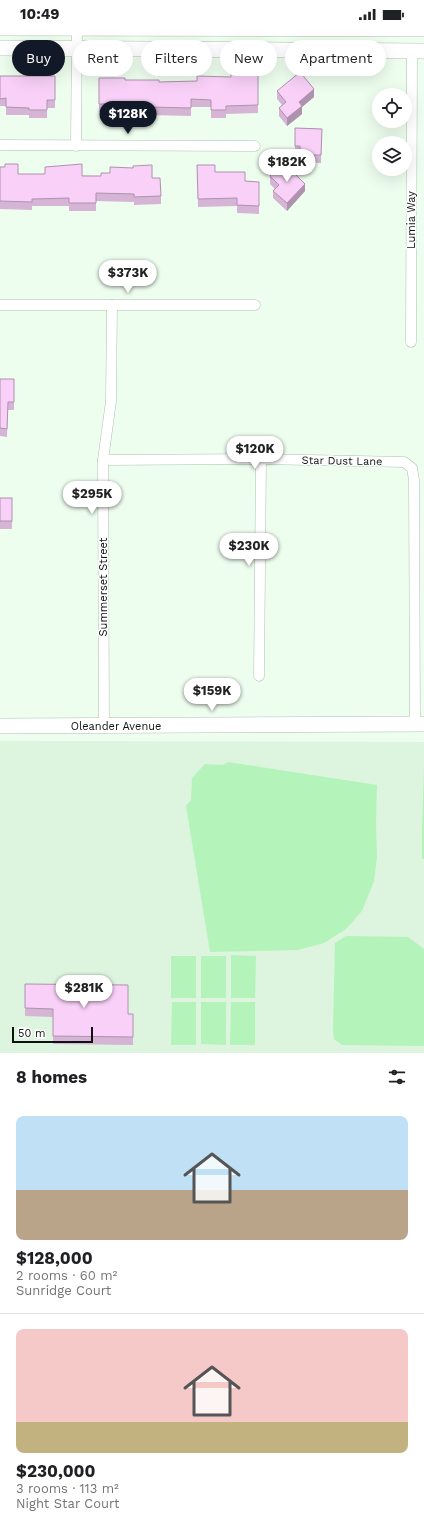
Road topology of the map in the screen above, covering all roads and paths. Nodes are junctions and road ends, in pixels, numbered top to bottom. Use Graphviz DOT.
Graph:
graph roads {
  1 [pos="2,28"];
  2 [pos="77,28"];
  3 [pos="424,29"];
  4 [pos="77,40"];
  5 [pos="0,48"];
  6 [pos="73,48"];
  7 [pos="133,48"];
  8 [pos="418,50"];
  9 [pos="77,76"];
  10 [pos="0,145"];
  11 [pos="76,146"];
  12 [pos="255,146"];
  13 [pos="0,305"];
  14 [pos="112,305"];
  15 [pos="255,305"];
  16 [pos="411,342"];
  17 [pos="261,459"];
  18 [pos="103,460"];
  19 [pos="259,676"];
  20 [pos="419,724"];
  21 [pos="0,726"];
  22 [pos="104,727"];
  1 -- 2 [label="main road"];
  2 -- 3 [label="main road"];
  2 -- 4 [label="street"];
  5 -- 6 [label="main road"];
  7 -- 8 [label="main road"];
  8 -- 16 [label="street, Lumia Way"];
  9 -- 11 [label="street"];
  10 -- 11 [label="street"];
  11 -- 12 [label="street"];
  13 -- 14 [label="street"];
  14 -- 15 [label="street"];
  14 -- 18 [label="street, Summerset Street"];
  17 -- 18 [label="street, Star Dust Lane"];
  17 -- 19 [label="street"];
  17 -- 20 [label="street, Star Dust Lane"];
  18 -- 22 [label="street, Summerset Street"];
  20 -- 22 [label="main road, Oleander Avenue"];
  21 -- 22 [label="main road, Oleander Avenue"];
}
